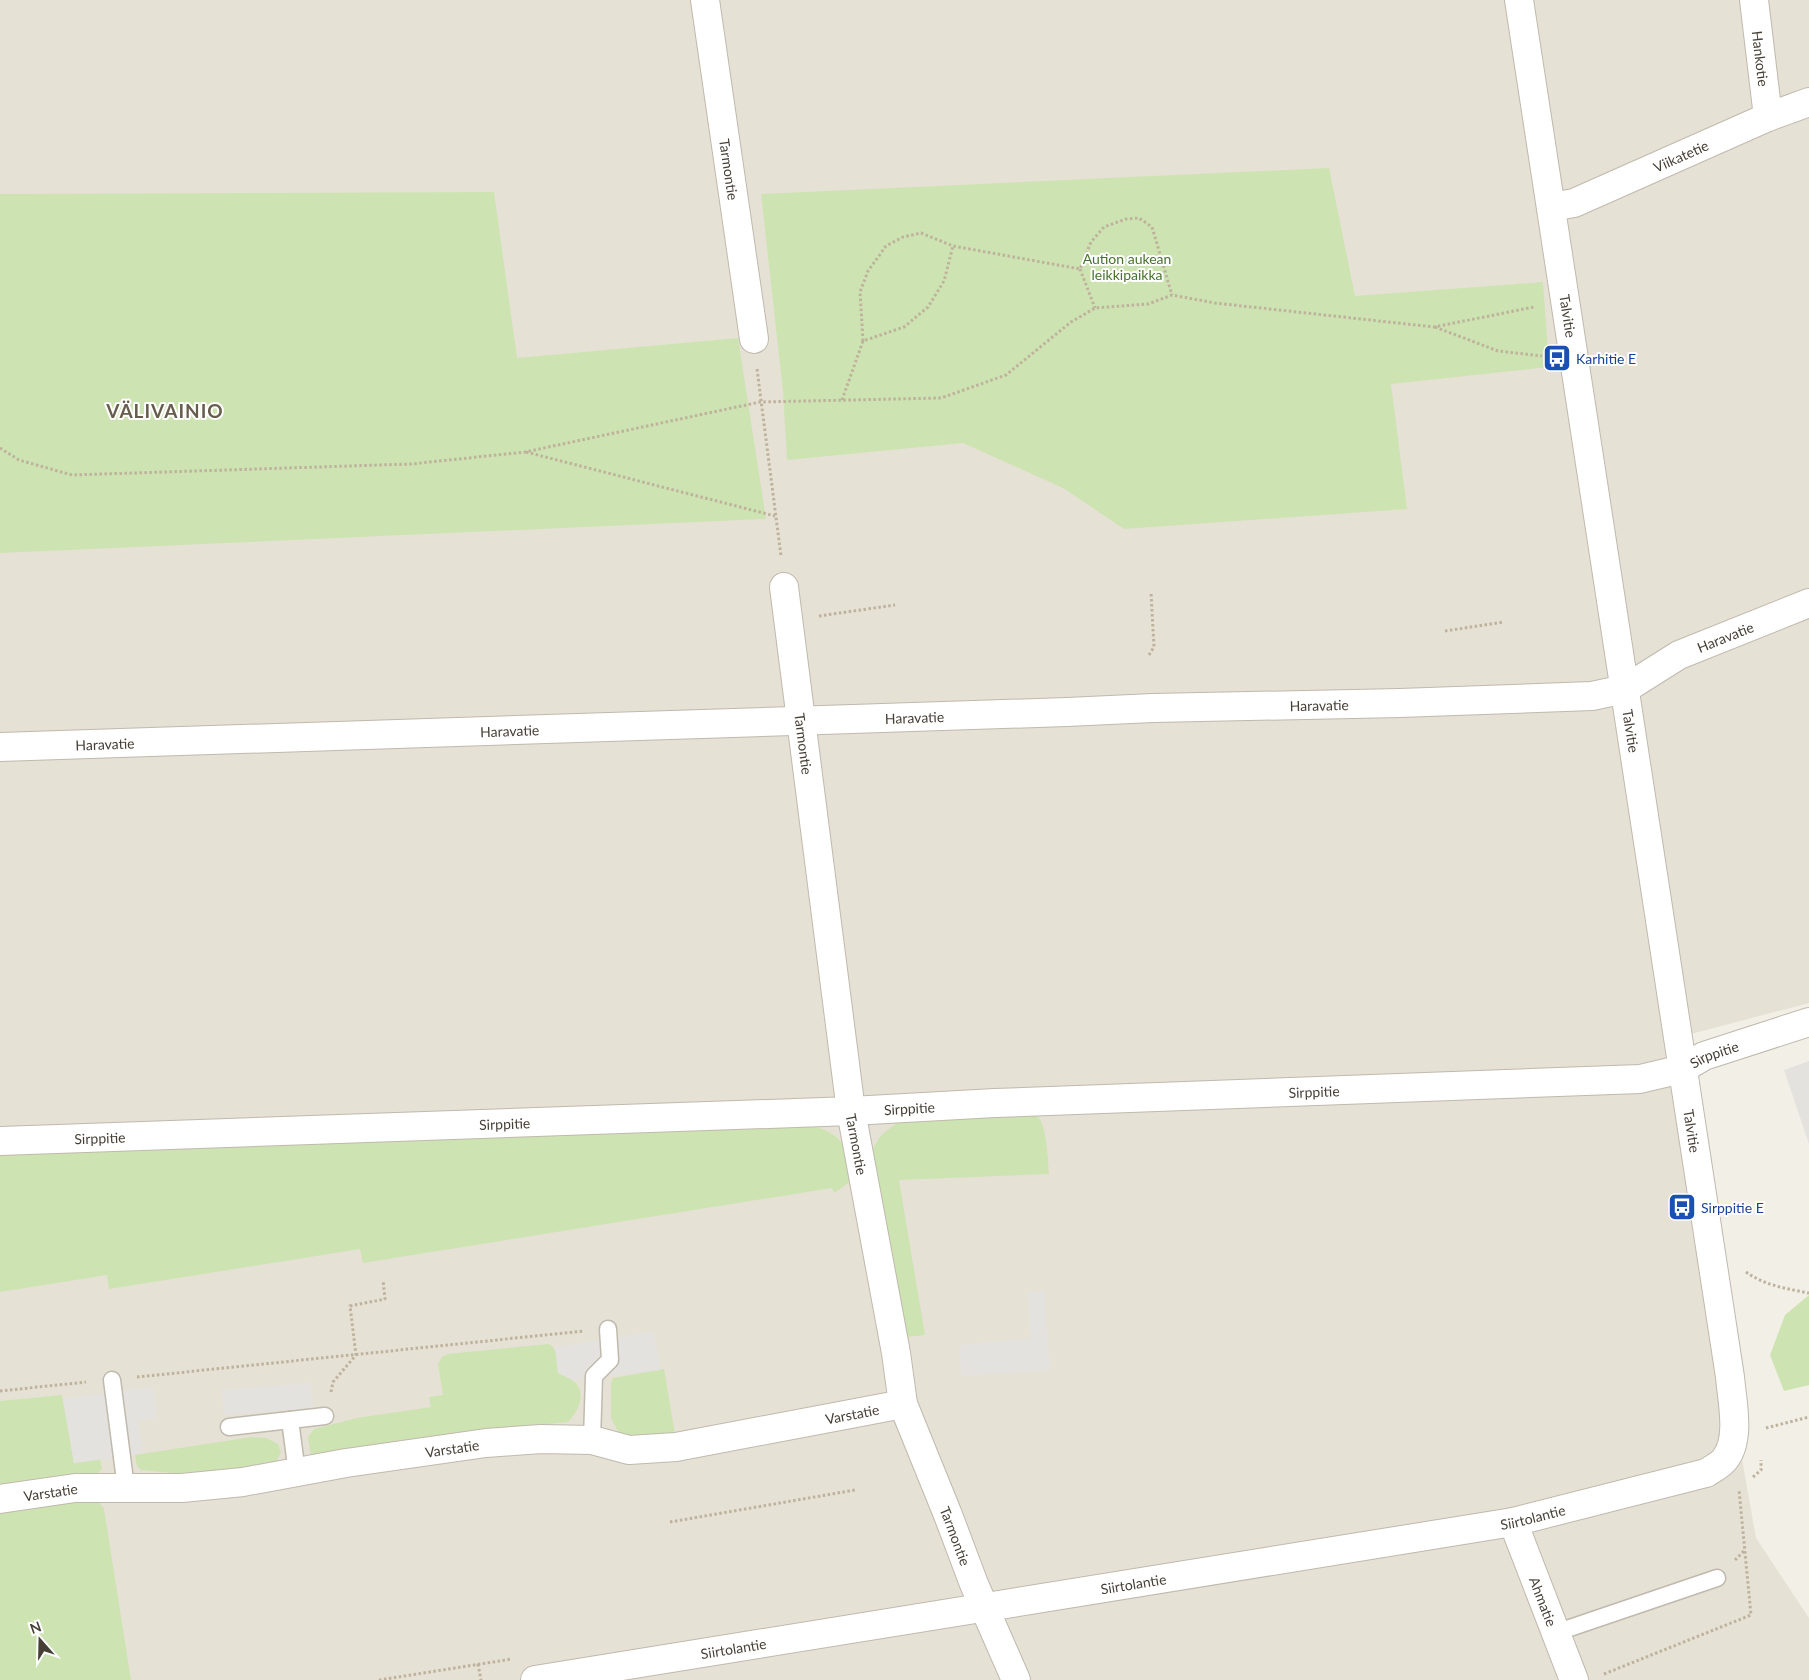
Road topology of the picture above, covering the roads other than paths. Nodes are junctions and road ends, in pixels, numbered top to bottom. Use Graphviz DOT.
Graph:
graph roads {
  1 [pos="704,0"];
  2 [pos="1519,0"];
  3 [pos="1754,0"];
  4 [pos="1809,102"];
  5 [pos="1768,117"];
  6 [pos="1551,207"];
  7 [pos="754,339"];
  8 [pos="784,587"];
  9 [pos="1809,603"];
  10 [pos="1625,689"];
  11 [pos="801,720"];
  12 [pos="0,747"];
  13 [pos="1809,1023"];
  14 [pos="1682,1069"];
  15 [pos="851,1111"];
  16 [pos="0,1141"];
  17 [pos="608,1329"];
  18 [pos="112,1380"];
  19 [pos="903,1404"];
  20 [pos="325,1416"];
  21 [pos="290,1420"];
  22 [pos="229,1427"];
  23 [pos="592,1440"];
  24 [pos="1724,1460"];
  25 [pos="297,1473"];
  26 [pos="126,1488"];
  27 [pos="0,1499"];
  28 [pos="1513,1522"];
  29 [pos="1717,1578"];
  30 [pos="985,1608"];
  31 [pos="1555,1633"];
  32 [pos="535,1680"];
  33 [pos="1016,1680"];
  34 [pos="1574,1680"];
  1 -- 7 [label="street, Tarmontie"];
  2 -- 6 [label="street, Talvitie"];
  3 -- 5 [label="street, Hankotie"];
  4 -- 5 [label="street, Viikatetie"];
  5 -- 6 [label="street, Viikatetie"];
  6 -- 10 [label="street, Talvitie"];
  8 -- 11 [label="street, Tarmontie"];
  9 -- 10 [label="street, Haravatie"];
  10 -- 11 [label="street, Haravatie"];
  10 -- 14 [label="street, Talvitie"];
  11 -- 12 [label="street, Haravatie"];
  11 -- 15 [label="street, Tarmontie"];
  13 -- 14 [label="street, Sirppitie"];
  14 -- 15 [label="street, Sirppitie"];
  14 -- 24 [label="street, Talvitie"];
  15 -- 16 [label="street, Sirppitie"];
  15 -- 19 [label="street, Tarmontie"];
  17 -- 23 [label="lane"];
  18 -- 26 [label="lane"];
  19 -- 23 [label="street, Varstatie"];
  19 -- 30 [label="street, Tarmontie"];
  20 -- 21 [label="lane"];
  21 -- 22 [label="lane"];
  21 -- 25 [label="lane"];
  23 -- 25 [label="street, Varstatie"];
  24 -- 28 [label="street, Siirtolantie"];
  25 -- 26 [label="street, Varstatie"];
  26 -- 27 [label="street, Varstatie"];
  28 -- 30 [label="street, Siirtolantie"];
  28 -- 31 [label="street, Ahmatie"];
  29 -- 31 [label="lane"];
  30 -- 32 [label="street, Siirtolantie"];
  30 -- 33 [label="street, Tarmontie"];
  31 -- 34 [label="street, Ahmatie"];
}
